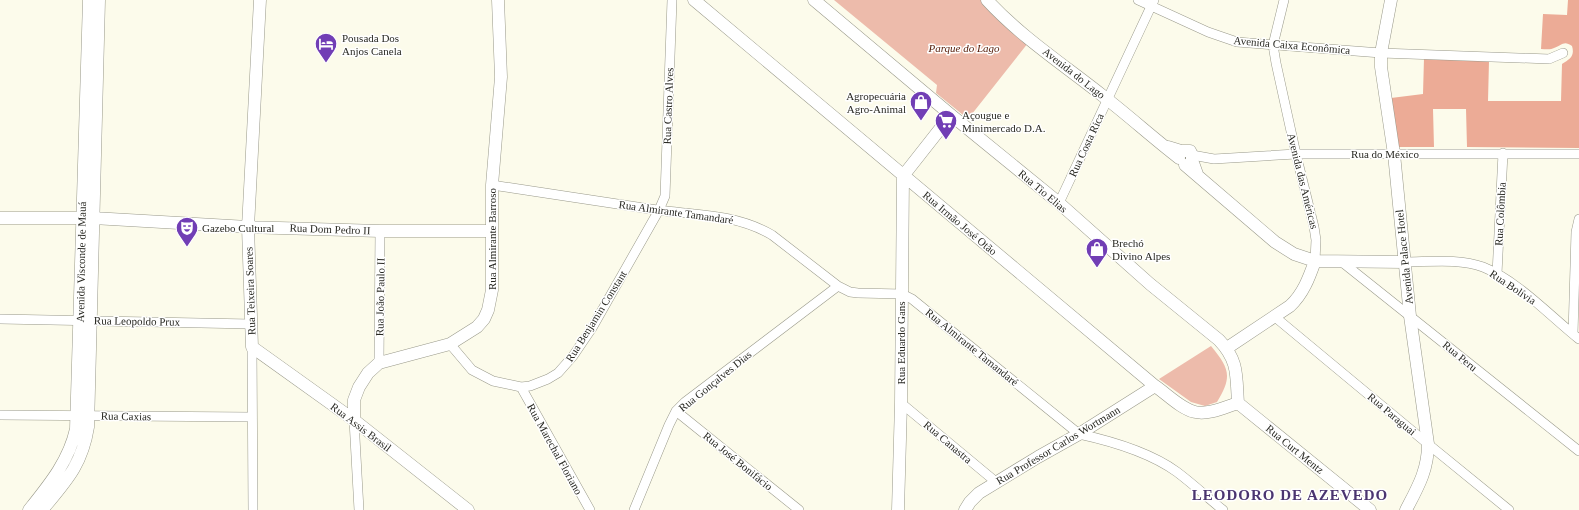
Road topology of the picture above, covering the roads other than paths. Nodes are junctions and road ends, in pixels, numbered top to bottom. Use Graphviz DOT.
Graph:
graph roads {
  1 [pos="89,0"];
  2 [pos="99,0"];
  3 [pos="260,0"];
  4 [pos="498,0"];
  5 [pos="672,0"];
  6 [pos="694,0"];
  7 [pos="814,0"];
  8 [pos="987,0"];
  9 [pos="1138,0"];
  10 [pos="1284,0"];
  11 [pos="1391,0"];
  12 [pos="1152,3"];
  13 [pos="94,20"];
  14 [pos="1273,45"];
  15 [pos="1381,52"];
  16 [pos="1564,52"];
  17 [pos="1107,99"];
  18 [pos="951,115"];
  19 [pos="1503,153"];
  20 [pos="1296,154"];
  21 [pos="1394,154"];
  22 [pos="1579,154"];
  23 [pos="1189,162"];
  24 [pos="903,176"];
  25 [pos="492,185"];
  26 [pos="1059,203"];
  27 [pos="659,210"];
  28 [pos="0,218"];
  29 [pos="88,218"];
  30 [pos="1579,219"];
  31 [pos="248,227"];
  32 [pos="380,231"];
  33 [pos="492,231"];
  34 [pos="1315,261"];
  35 [pos="1342,262"];
  36 [pos="1404,262"];
  37 [pos="1496,274"];
  38 [pos="838,286"];
  39 [pos="902,294"];
  40 [pos="1410,316"];
  41 [pos="1275,317"];
  42 [pos="0,319"];
  43 [pos="86,320"];
  44 [pos="251,324"];
  45 [pos="1576,337"];
  46 [pos="450,344"];
  47 [pos="252,347"];
  48 [pos="1227,348"];
  49 [pos="379,364"];
  50 [pos="1155,386"];
  51 [pos="521,387"];
  52 [pos="901,403"];
  53 [pos="1238,403"];
  54 [pos="676,411"];
  55 [pos="0,415"];
  56 [pos="83,415"];
  57 [pos="252,418"];
  58 [pos="354,420"];
  59 [pos="1079,434"];
  60 [pos="1428,444"];
  61 [pos="1579,451"];
  62 [pos="996,482"];
  63 [pos="636,509"];
  64 [pos="29,510"];
  65 [pos="42,510"];
  66 [pos="253,510"];
  67 [pos="359,510"];
  68 [pos="468,510"];
  69 [pos="590,510"];
  70 [pos="799,510"];
  71 [pos="898,510"];
  72 [pos="965,510"];
  73 [pos="1223,510"];
  74 [pos="1370,510"];
  75 [pos="1406,510"];
  76 [pos="1510,510"];
  1 -- 13 [label="street, Avenida Visconde de Mauá"];
  2 -- 13 [label="street, Avenida Visconde de Mauá"];
  3 -- 31 [label="street, Rua Teixeira Soares"];
  4 -- 25 [label="street, Rua Almirante Barroso"];
  5 -- 27 [label="street, Rua Castro Alves"];
  6 -- 24 [label="street, Rua Irmão José Otão"];
  7 -- 18 [label="street, Rua Tio Elias"];
  8 -- 17 [label="street, Avenida do Lago"];
  9 -- 12 [label="street, Avenida Caixa Econômica"];
  10 -- 14 [label="street, Avenida das Américas"];
  11 -- 15 [label="street, Avenida Palace Hotel"];
  12 -- 14 [label="street, Avenida Caixa Econômica"];
  12 -- 17 [label="street, Rua Costa Rica"];
  13 -- 29 [label="street, Avenida Visconde de Mauá"];
  14 -- 15 [label="street, Avenida Caixa Econômica"];
  14 -- 20 [label="street, Avenida das Américas"];
  15 -- 16 [label="street, Avenida Caixa Econômica"];
  15 -- 21 [label="street, Avenida Palace Hotel"];
  17 -- 23 [label="street, Avenida do Lago"];
  17 -- 26 [label="street, Rua Costa Rica"];
  18 -- 24 [label="street"];
  18 -- 26 [label="street, Rua Tio Elias"];
  19 -- 21 [label="street, Rua do México"];
  19 -- 22 [label="street, Rua do México"];
  19 -- 37 [label="street, Rua Colômbia"];
  20 -- 21 [label="street, Rua do México"];
  20 -- 23 [label="street, Rua do México"];
  20 -- 34 [label="street, Avenida das Américas"];
  21 -- 36 [label="street, Avenida Palace Hotel"];
  23 -- 34 [label="street, Avenida do Lago"];
  24 -- 39 [label="street, Rua Eduardo Gans"];
  24 -- 50 [label="street, Rua Irmão José Otão"];
  25 -- 27 [label="street, Rua Almirante Tamandaré"];
  25 -- 33 [label="street, Rua Almirante Barroso"];
  26 -- 48 [label="street, Rua Tio Elias"];
  27 -- 38 [label="street, Rua Almirante Tamandaré"];
  27 -- 51 [label="street, Rua Benjamin Constant"];
  28 -- 29 [label="street, Rua Dom Pedro II"];
  29 -- 31 [label="street, Rua Dom Pedro II"];
  29 -- 43 [label="street, Avenida Visconde de Mauá"];
  30 -- 45 [label="street"];
  31 -- 32 [label="street, Rua Dom Pedro II"];
  31 -- 44 [label="street, Rua Teixeira Soares"];
  32 -- 33 [label="street, Rua Dom Pedro II"];
  32 -- 49 [label="street, Rua João Paulo II"];
  33 -- 46 [label="street, Rua Almirante Barroso"];
  34 -- 35 [label="street, Rua Bolívia"];
  34 -- 41 [label="street, Avenida das Américas"];
  35 -- 36 [label="street, Rua Bolívia"];
  35 -- 40 [label="street, Rua Peru"];
  36 -- 37 [label="street, Rua Bolívia"];
  36 -- 40 [label="street, Avenida Palace Hotel"];
  37 -- 45 [label="street, Rua Bolívia"];
  38 -- 39 [label="street, Rua Almirante Tamandaré"];
  38 -- 54 [label="street, Rua Gonçalves Dias"];
  39 -- 52 [label="street, Rua Eduardo Gans"];
  39 -- 59 [label="street, Rua Almirante Tamandaré"];
  40 -- 60 [label="street, Avenida Palace Hotel"];
  40 -- 61 [label="street, Rua Peru"];
  41 -- 48 [label="street, Avenida das Américas"];
  41 -- 60 [label="street, Rua Paraguai"];
  42 -- 43 [label="street, Rua Leopoldo Prux"];
  43 -- 44 [label="street, Rua Leopoldo Prux"];
  43 -- 56 [label="street, Avenida Visconde de Mauá"];
  44 -- 47 [label="street, Rua Teixeira Soares"];
  46 -- 49 [label="street, Rua Almirante Barroso"];
  46 -- 51 [label="street, Rua Benjamin Constant"];
  47 -- 57 [label="street, Rua Teixeira Soares"];
  47 -- 58 [label="street, Rua Assis Brasil"];
  48 -- 53 [label="street, Rua Tio Elias"];
  49 -- 58 [label="street, Rua Almirante Barroso"];
  50 -- 53 [label="street, Rua Irmão José Otão"];
  50 -- 59 [label="street, Rua Professor Carlos Wortmann"];
  51 -- 69 [label="street, Rua Marechal Floriano"];
  52 -- 62 [label="street, Rua Canastra"];
  52 -- 71 [label="street, Rua Eduardo Gans"];
  53 -- 74 [label="street, Rua Curt Mentz"];
  54 -- 63 [label="street, Rua Gonçalves Dias"];
  54 -- 70 [label="street, Rua José Bonifácio"];
  55 -- 56 [label="street, Rua Caxias"];
  56 -- 57 [label="street, Rua Caxias"];
  56 -- 64 [label="street, Avenida Visconde de Mauá"];
  56 -- 65 [label="street, Avenida Visconde de Mauá"];
  57 -- 66 [label="street, Rua Teixeira Soares"];
  58 -- 67 [label="street"];
  58 -- 68 [label="street, Rua Assis Brasil"];
  59 -- 62 [label="street, Rua Professor Carlos Wortmann"];
  59 -- 73 [label="street"];
  60 -- 75 [label="street, Avenida Palace Hotel"];
  60 -- 76 [label="street, Rua Paraguai"];
  62 -- 72 [label="street, Rua Professor Carlos Wortmann"];
}
